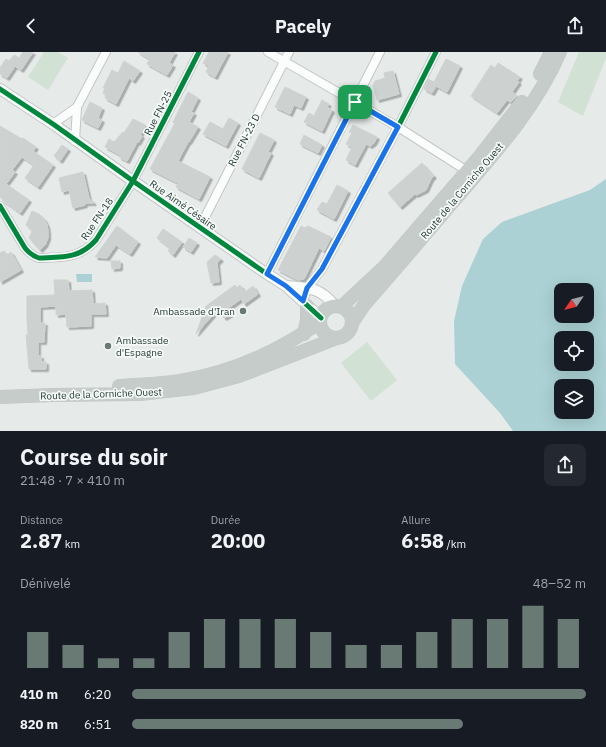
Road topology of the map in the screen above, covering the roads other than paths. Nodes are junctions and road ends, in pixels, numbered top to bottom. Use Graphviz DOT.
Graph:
graph roads {
  1 [pos="106,52"];
  2 [pos="199,52"];
  3 [pos="268,52"];
  4 [pos="289,52"];
  5 [pos="380,52"];
  6 [pos="436,52"];
  7 [pos="550,52"];
  8 [pos="560,52"];
  9 [pos="285,61"];
  10 [pos="0,89"];
  11 [pos="355,102"];
  12 [pos="77,107"];
  13 [pos="53,124"];
  14 [pos="398,127"];
  15 [pos="75,141"];
  16 [pos="467,171"];
  17 [pos="133,181"];
  18 [pos="0,206"];
  19 [pos="200,227"];
  20 [pos="267,274"];
  21 [pos="282,284"];
  22 [pos="307,288"];
  23 [pos="305,303"];
  24 [pos="338,307"];
  25 [pos="320,320"];
  26 [pos="352,323"];
  27 [pos="304,334"];
  28 [pos="337,338"];
  29 [pos="0,389"];
  30 [pos="0,397"];
  1 -- 12 [label="street"];
  2 -- 17 [label="street, Rue FN-25"];
  3 -- 9 [label="street"];
  4 -- 9 [label="street, Rue FN-23 D"];
  5 -- 11 [label="street"];
  6 -- 14 [label="street"];
  7 -- 16 [label="highway, Route de la Corniche Ouest"];
  8 -- 26 [label="highway, Route de la Corniche Ouest"];
  9 -- 11 [label="street"];
  9 -- 19 [label="street, Rue FN-23 D"];
  10 -- 13 [label="street, Rue Aimé Césaire"];
  11 -- 14 [label="street"];
  11 -- 20 [label="street"];
  12 -- 13 [label="street"];
  12 -- 15 [label="street"];
  13 -- 15 [label="street, Rue Aimé Césaire"];
  14 -- 16 [label="street"];
  14 -- 22 [label="street"];
  15 -- 17 [label="street, Rue Aimé Césaire"];
  16 -- 24 [label="highway, Route de la Corniche Ouest"];
  17 -- 18 [label="street, Rue FN-18"];
  17 -- 19 [label="street, Rue Aimé Césaire"];
  19 -- 20 [label="street, Rue Aimé Césaire"];
  20 -- 21 [label="street, Rue Aimé Césaire"];
  21 -- 22 [label="street"];
  21 -- 23 [label="street, Rue Aimé Césaire"];
  22 -- 23 [label="street"];
  22 -- 24 [label="street"];
  23 -- 25 [label="street, Rue Aimé Césaire"];
  23 -- 27 [label="highway"];
  24 -- 25 [label="highway"];
  24 -- 26 [label="highway"];
  25 -- 27 [label="highway, Route de la Corniche Ouest"];
  25 -- 28 [label="highway"];
  26 -- 28 [label="highway"];
  27 -- 29 [label="highway, Route de la Corniche Ouest"];
  28 -- 30 [label="highway, Route de la Corniche Ouest"];
}
